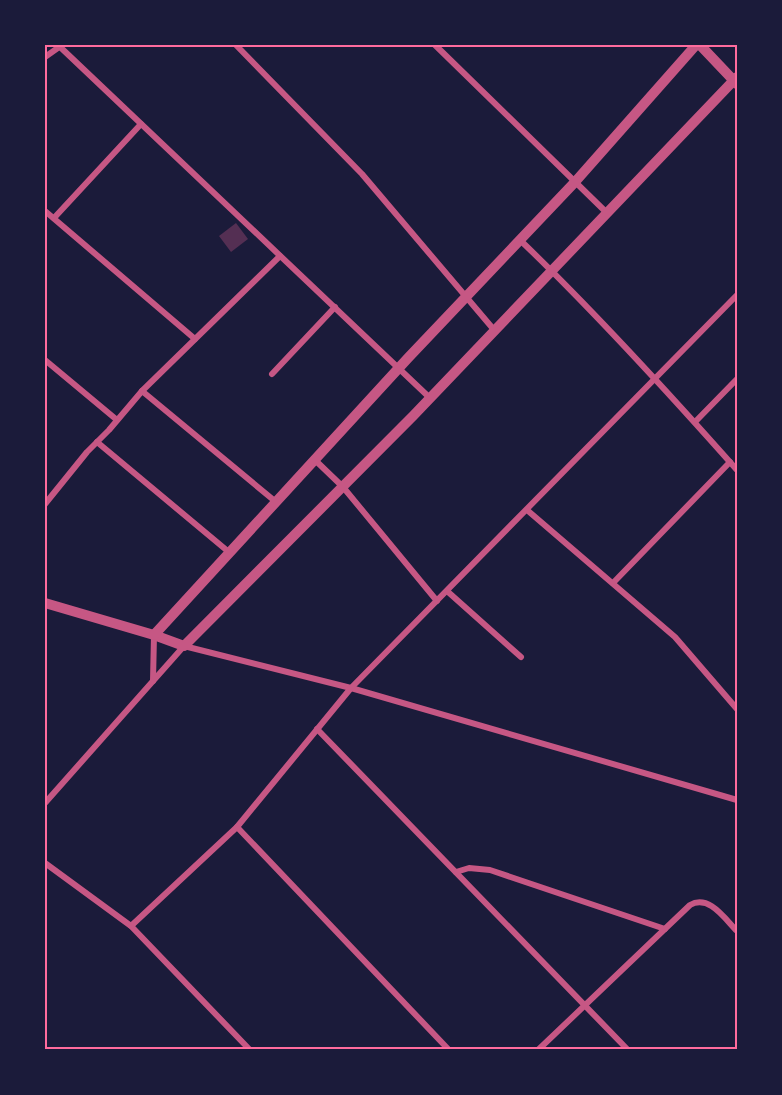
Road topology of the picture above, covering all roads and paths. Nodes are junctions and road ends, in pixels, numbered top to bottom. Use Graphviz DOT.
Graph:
graph roads {
  1 [pos="236,45"];
  2 [pos="435,45"];
  3 [pos="698,45"];
  4 [pos="60,46"];
  5 [pos="45,57"];
  6 [pos="736,81"];
  7 [pos="141,124"];
  8 [pos="574,182"];
  9 [pos="45,211"];
  10 [pos="607,213"];
  11 [pos="54,218"];
  12 [pos="520,240"];
  13 [pos="280,256"];
  14 [pos="552,270"];
  15 [pos="737,295"];
  16 [pos="465,298"];
  17 [pos="334,307"];
  18 [pos="495,331"];
  19 [pos="195,339"];
  20 [pos="45,360"];
  21 [pos="399,368"];
  22 [pos="272,374"];
  23 [pos="655,379"];
  24 [pos="737,379"];
  25 [pos="142,391"];
  26 [pos="430,398"];
  27 [pos="117,420"];
  28 [pos="695,422"];
  29 [pos="97,442"];
  30 [pos="315,460"];
  31 [pos="730,462"];
  32 [pos="737,470"];
  33 [pos="343,487"];
  34 [pos="46,499"];
  35 [pos="276,502"];
  36 [pos="526,510"];
  37 [pos="230,553"];
  38 [pos="613,583"];
  39 [pos="447,591"];
  40 [pos="437,601"];
  41 [pos="45,603"];
  42 [pos="154,635"];
  43 [pos="184,646"];
  44 [pos="521,657"];
  45 [pos="153,681"];
  46 [pos="351,688"];
  47 [pos="737,709"];
  48 [pos="317,729"];
  49 [pos="737,800"];
  50 [pos="45,803"];
  51 [pos="237,826"];
  52 [pos="45,863"];
  53 [pos="456,872"];
  54 [pos="131,926"];
  55 [pos="664,929"];
  56 [pos="737,932"];
  57 [pos="585,1006"];
  58 [pos="250,1050"];
  59 [pos="449,1050"];
  60 [pos="538,1050"];
  61 [pos="628,1050"];
  1 -- 16 [label="street"];
  2 -- 8 [label="street"];
  3 -- 6 [label="street"];
  3 -- 8 [label="street"];
  4 -- 5 [label="street"];
  4 -- 7 [label="street"];
  6 -- 10 [label="street"];
  7 -- 11 [label="street"];
  7 -- 13 [label="street"];
  8 -- 10 [label="street"];
  8 -- 12 [label="street"];
  9 -- 11 [label="street"];
  10 -- 14 [label="street"];
  11 -- 19 [label="street"];
  12 -- 14 [label="street"];
  12 -- 16 [label="street"];
  13 -- 17 [label="street"];
  13 -- 19 [label="street"];
  14 -- 18 [label="street"];
  14 -- 23 [label="street"];
  15 -- 23 [label="street"];
  16 -- 18 [label="street"];
  16 -- 21 [label="street"];
  17 -- 21 [label="street"];
  17 -- 22 [label="street"];
  18 -- 26 [label="street"];
  19 -- 25 [label="street"];
  20 -- 27 [label="street"];
  21 -- 26 [label="street"];
  21 -- 30 [label="street"];
  23 -- 28 [label="street"];
  23 -- 36 [label="street"];
  24 -- 28 [label="street"];
  25 -- 27 [label="street"];
  25 -- 35 [label="street"];
  26 -- 33 [label="street"];
  27 -- 29 [label="street"];
  28 -- 31 [label="street"];
  29 -- 34 [label="street"];
  29 -- 37 [label="street"];
  30 -- 33 [label="street"];
  30 -- 35 [label="street"];
  31 -- 32 [label="street"];
  31 -- 38 [label="street"];
  33 -- 40 [label="street"];
  33 -- 43 [label="street"];
  35 -- 37 [label="street"];
  36 -- 38 [label="street"];
  36 -- 39 [label="street"];
  37 -- 42 [label="street"];
  38 -- 47 [label="street"];
  39 -- 40 [label="street"];
  39 -- 44 [label="street"];
  40 -- 46 [label="street"];
  41 -- 42 [label="street"];
  42 -- 43 [label="street"];
  42 -- 45 [label="street"];
  43 -- 45 [label="street"];
  43 -- 46 [label="street"];
  45 -- 50 [label="street"];
  46 -- 48 [label="street"];
  46 -- 49 [label="street"];
  48 -- 51 [label="street"];
  48 -- 53 [label="street"];
  51 -- 54 [label="street"];
  51 -- 59 [label="street"];
  52 -- 54 [label="street"];
  53 -- 55 [label="street"];
  53 -- 57 [label="street"];
  54 -- 58 [label="street"];
  55 -- 56 [label="street"];
  55 -- 57 [label="street"];
  57 -- 60 [label="street"];
  57 -- 61 [label="street"];
}
